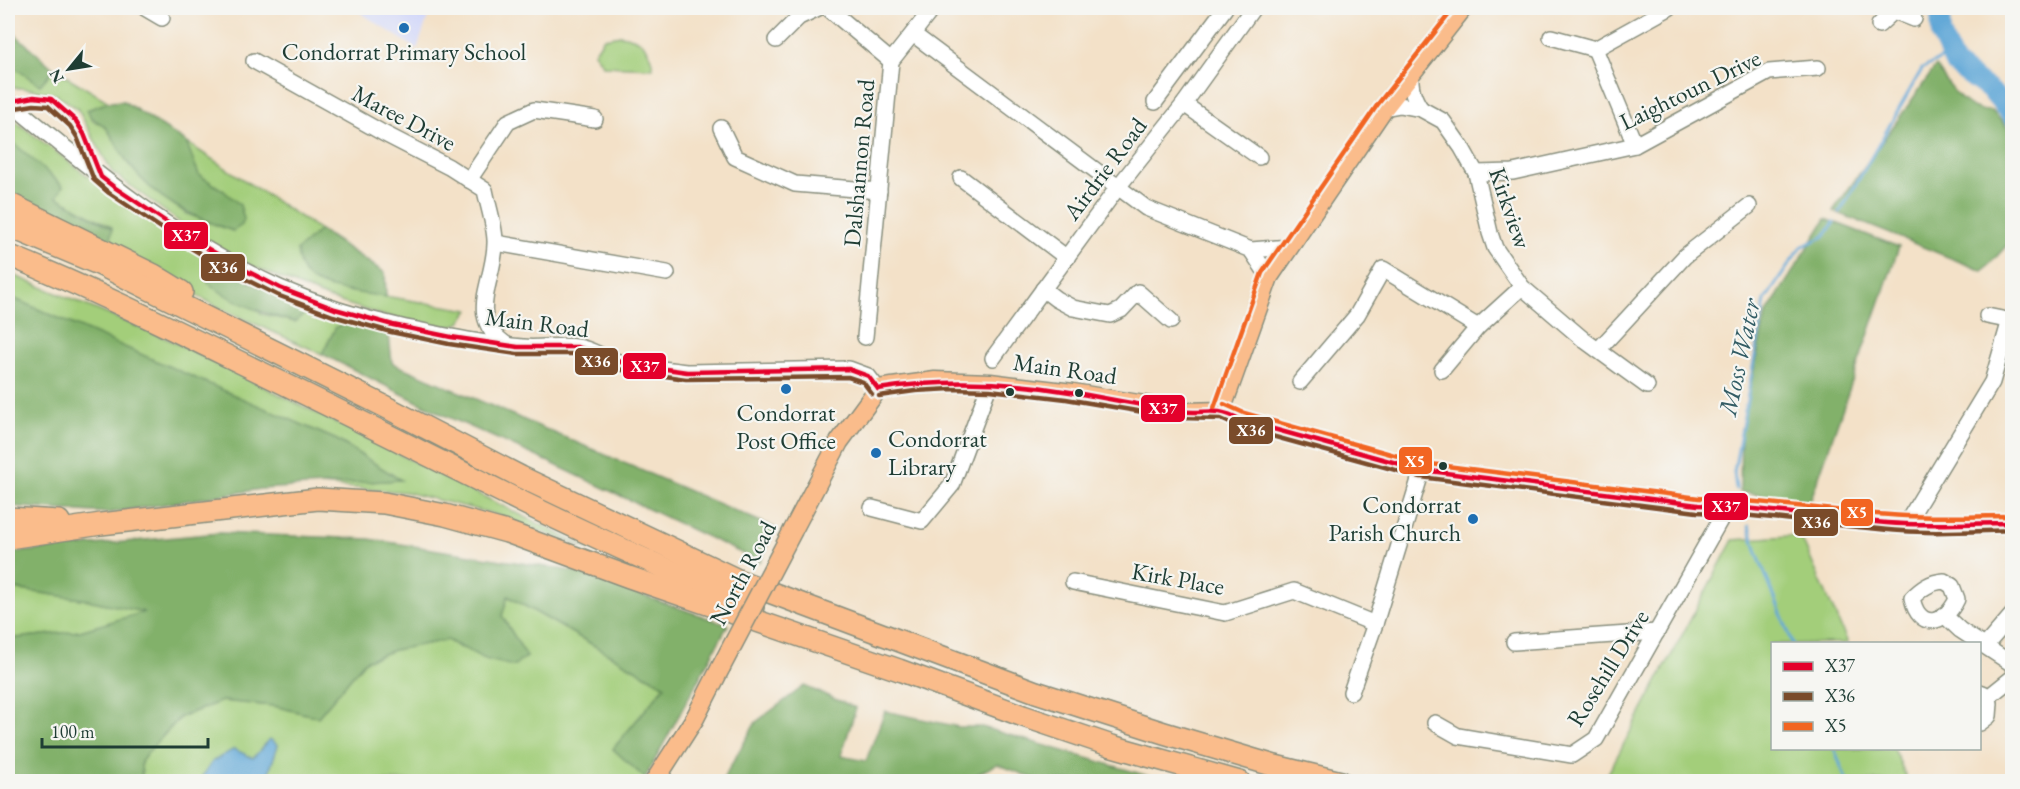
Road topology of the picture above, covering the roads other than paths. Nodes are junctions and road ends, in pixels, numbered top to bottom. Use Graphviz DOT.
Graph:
graph roads {
  1 [pos="145,8"];
  2 [pos="818,8"];
  3 [pos="828,8"];
  4 [pos="933,8"];
  5 [pos="1225,8"];
  6 [pos="1253,8"];
  7 [pos="1463,8"];
  8 [pos="1669,8"];
  9 [pos="1894,9"];
  10 [pos="162,18"];
  11 [pos="1914,19"];
  12 [pos="1879,25"];
  13 [pos="913,34"];
  14 [pos="1551,37"];
  15 [pos="776,40"];
  16 [pos="1595,49"];
  17 [pos="254,61"];
  18 [pos="891,61"];
  19 [pos="1818,68"];
  20 [pos="1411,72"];
  21 [pos="8,101"];
  22 [pos="1155,102"];
  23 [pos="1184,104"];
  24 [pos="1384,108"];
  25 [pos="1421,109"];
  26 [pos="595,119"];
  27 [pos="722,128"];
  28 [pos="1635,145"];
  29 [pos="1259,157"];
  30 [pos="1476,172"];
  31 [pos="961,178"];
  32 [pos="469,180"];
  33 [pos="1118,187"];
  34 [pos="879,191"];
  35 [pos="8,203"];
  36 [pos="1749,206"];
  37 [pos="8,226"];
  38 [pos="496,243"];
  39 [pos="1290,247"];
  40 [pos="1251,250"];
  41 [pos="8,255"];
  42 [pos="1066,258"];
  43 [pos="667,273"];
  44 [pos="1269,277"];
  45 [pos="1522,287"];
  46 [pos="1043,289"];
  47 [pos="484,309"];
  48 [pos="1987,316"];
  49 [pos="1171,321"];
  50 [pos="2011,321"];
  51 [pos="1478,327"];
  52 [pos="455,337"];
  53 [pos="865,337"];
  54 [pos="508,345"];
  55 [pos="1598,350"];
  56 [pos="993,358"];
  57 [pos="300,364"];
  58 [pos="1442,370"];
  59 [pos="1300,382"];
  60 [pos="990,383"];
  61 [pos="1647,386"];
  62 [pos="878,389"];
  63 [pos="1221,411"];
  64 [pos="1422,470"];
  65 [pos="1728,506"];
  66 [pos="872,508"];
  67 [pos="8,518"];
  68 [pos="2013,523"];
  69 [pos="101,524"];
  70 [pos="1906,524"];
  71 [pos="8,538"];
  72 [pos="1073,582"];
  73 [pos="1944,615"];
  74 [pos="2013,615"];
  75 [pos="1375,624"];
  76 [pos="1657,632"];
  77 [pos="1514,642"];
  78 [pos="1981,642"];
  79 [pos="1981,642"];
  80 [pos="1986,645"];
  81 [pos="2013,664"];
  82 [pos="899,670"];
  83 [pos="2013,678"];
  84 [pos="1351,693"];
  85 [pos="1983,695"];
  86 [pos="1981,722"];
  87 [pos="1435,723"];
  88 [pos="654,782"];
  89 [pos="1240,782"];
  90 [pos="1341,782"];
  1 -- 10 [label="street"];
  2 -- 15 [label="street"];
  3 -- 18 [label="street"];
  4 -- 13 [label="street, Dalshannon Road"];
  5 -- 22 [label="street"];
  6 -- 23 [label="street, Airdrie Road"];
  7 -- 20 [label="main road"];
  8 -- 16 [label="street"];
  9 -- 11 [label="street"];
  9 -- 12 [label="street"];
  13 -- 18 [label="street, Dalshannon Road"];
  13 -- 33 [label="street"];
  14 -- 16 [label="street"];
  16 -- 28 [label="street"];
  17 -- 32 [label="street, Maree Drive"];
  18 -- 34 [label="street, Dalshannon Road"];
  19 -- 28 [label="street, Laightoun Drive"];
  20 -- 24 [label="main road"];
  20 -- 25 [label="street"];
  21 -- 52 [label="street, Main Road"];
  23 -- 29 [label="street"];
  23 -- 33 [label="street, Airdrie Road"];
  24 -- 25 [label="street, Kirkview"];
  24 -- 39 [label="main road"];
  25 -- 30 [label="street, Kirkview"];
  26 -- 32 [label="street"];
  27 -- 34 [label="street"];
  28 -- 30 [label="street, Laightoun Drive"];
  30 -- 45 [label="street, Kirkview"];
  31 -- 42 [label="street"];
  32 -- 38 [label="street, Maree Drive"];
  33 -- 40 [label="street"];
  33 -- 42 [label="street, Airdrie Road"];
  34 -- 53 [label="street, Dalshannon Road"];
  35 -- 57 [label="highway"];
  36 -- 55 [label="street"];
  37 -- 57 [label="highway"];
  38 -- 43 [label="street"];
  38 -- 47 [label="street, Maree Drive"];
  39 -- 40 [label="street"];
  39 -- 44 [label="main road"];
  40 -- 44 [label="street"];
  41 -- 82 [label="highway"];
  42 -- 46 [label="street, Airdrie Road"];
  44 -- 63 [label="main road"];
  45 -- 51 [label="street"];
  45 -- 55 [label="street, Kirkview"];
  46 -- 49 [label="street"];
  46 -- 56 [label="street, Airdrie Road"];
  47 -- 52 [label="street"];
  47 -- 54 [label="street"];
  48 -- 50 [label="street"];
  50 -- 70 [label="street"];
  51 -- 58 [label="street"];
  51 -- 59 [label="street"];
  52 -- 54 [label="street, Main Road"];
  54 -- 62 [label="street, Main Road"];
  55 -- 61 [label="street, Kirkview"];
  57 -- 90 [label="highway"];
  60 -- 62 [label="main road, Main Road"];
  60 -- 63 [label="main road, Main Road"];
  60 -- 66 [label="street"];
  62 -- 88 [label="main road, North Road, bridge"];
  63 -- 64 [label="street, Main Road"];
  64 -- 65 [label="street, Main Road"];
  64 -- 75 [label="street"];
  65 -- 70 [label="street, Main Road"];
  65 -- 76 [label="street, Rosehill Drive"];
  67 -- 69 [label="highway"];
  68 -- 70 [label="street, Main Road"];
  69 -- 71 [label="highway"];
  69 -- 82 [label="highway"];
  72 -- 75 [label="street, Kirk Place"];
  73 -- 78 [label="street"];
  74 -- 80 [label="street"];
  75 -- 84 [label="street"];
  76 -- 77 [label="street"];
  76 -- 87 [label="street, Rosehill Drive"];
  79 -- 80 [label="street"];
  80 -- 81 [label="street"];
  82 -- 89 [label="highway"];
  83 -- 85 [label="street"];
  85 -- 86 [label="street"];
}
